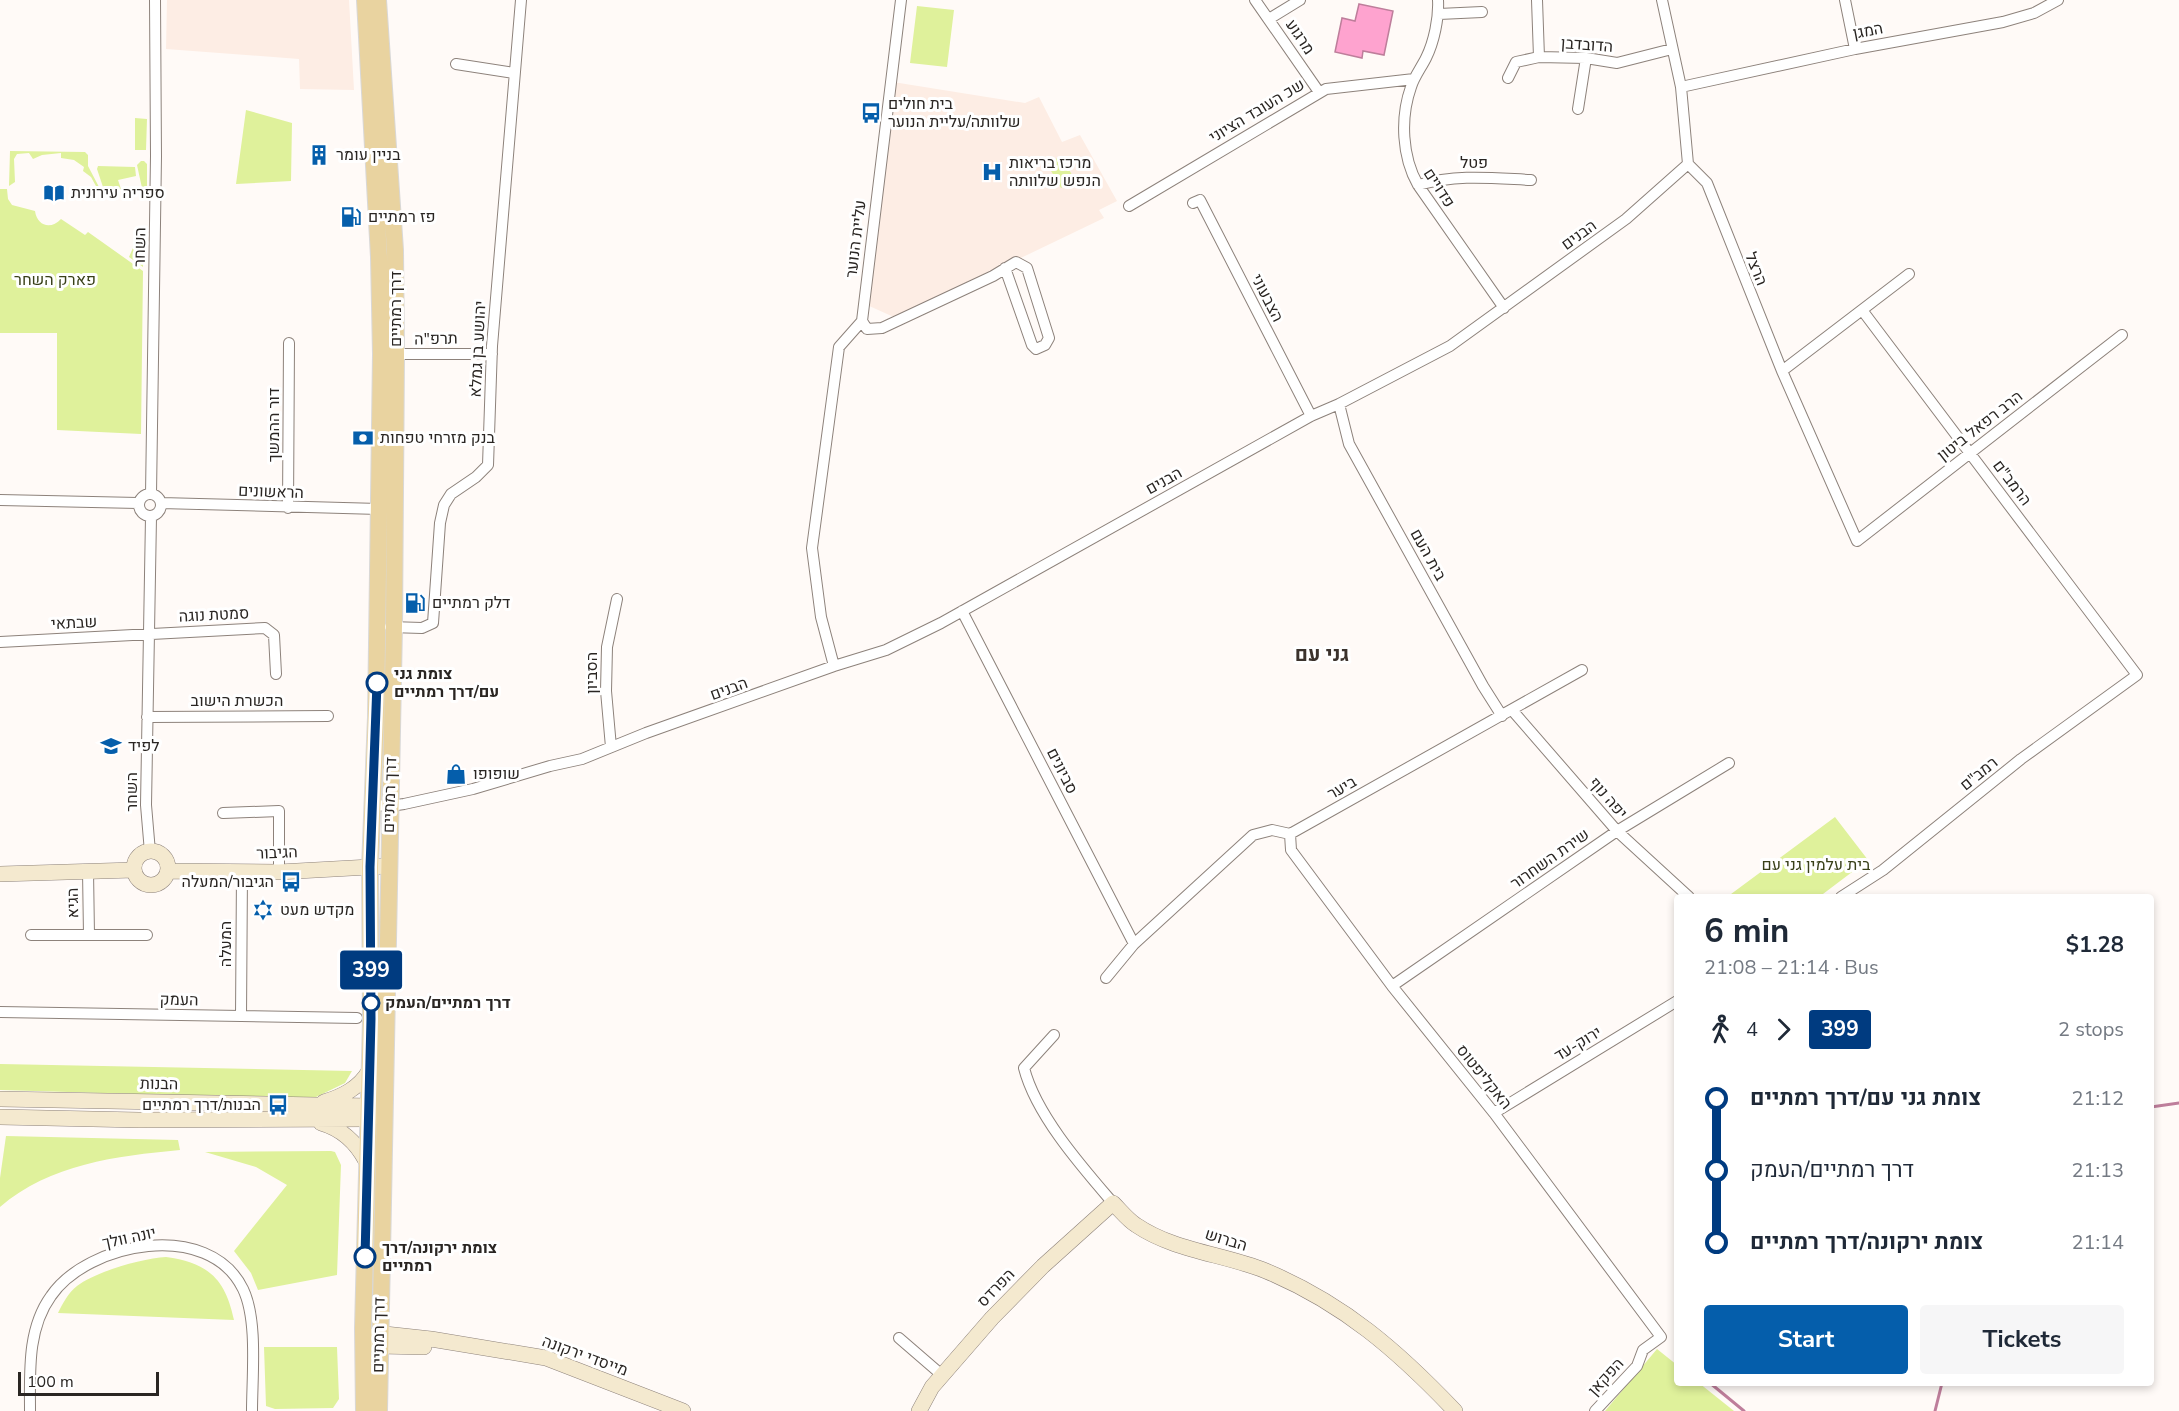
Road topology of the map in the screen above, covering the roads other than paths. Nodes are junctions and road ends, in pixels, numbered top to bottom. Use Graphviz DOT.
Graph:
graph roads {
  1 [pos="155,0"];
  2 [pos="521,0"];
  3 [pos="901,0"];
  4 [pos="1255,0"];
  5 [pos="1300,0"];
  6 [pos="1438,0"];
  7 [pos="1537,0"];
  8 [pos="1662,0"];
  9 [pos="1845,0"];
  10 [pos="2058,0"];
  11 [pos="375,1"];
  12 [pos="1482,12"];
  13 [pos="1438,14"];
  14 [pos="1269,19"];
  15 [pos="1672,49"];
  16 [pos="1855,49"];
  17 [pos="1539,57"];
  18 [pos="1586,58"];
  19 [pos="456,64"];
  20 [pos="514,73"];
  21 [pos="1508,78"];
  22 [pos="1414,80"];
  23 [pos="1681,87"];
  24 [pos="1319,92"];
  25 [pos="1578,109"];
  26 [pos="1688,164"];
  27 [pos="1530,180"];
  28 [pos="1418,185"];
  29 [pos="1193,203"];
  30 [pos="1129,206"];
  31 [pos="1005,268"];
  32 [pos="1910,274"];
  33 [pos="1504,308"];
  34 [pos="1862,310"];
  35 [pos="862,321"];
  36 [pos="2122,334"];
  37 [pos="289,342"];
  38 [pos="388,354"];
  39 [pos="492,354"];
  40 [pos="1782,371"];
  41 [pos="1339,404"];
  42 [pos="1311,416"];
  43 [pos="1970,453"];
  44 [pos="152,494"];
  45 [pos="0,500"];
  46 [pos="138,503"];
  47 [pos="161,503"];
  48 [pos="288,508"];
  49 [pos="379,509"];
  50 [pos="151,517"];
  51 [pos="1857,541"];
  52 [pos="616,599"];
  53 [pos="962,611"];
  54 [pos="386,628"];
  55 [pos="149,634"];
  56 [pos="0,642"];
  57 [pos="834,666"];
  58 [pos="1582,670"];
  59 [pos="276,674"];
  60 [pos="2137,675"];
  61 [pos="1512,710"];
  62 [pos="328,716"];
  63 [pos="1502,716"];
  64 [pos="147,717"];
  65 [pos="611,747"];
  66 [pos="1729,763"];
  67 [pos="373,805"];
  68 [pos="390,806"];
  69 [pos="224,813"];
  70 [pos="1617,831"];
  71 [pos="1290,834"];
  72 [pos="150,852"];
  73 [pos="388,866"];
  74 [pos="370,867"];
  75 [pos="134,870"];
  76 [pos="168,871"];
  77 [pos="88,872"];
  78 [pos="242,872"];
  79 [pos="279,872"];
  80 [pos="0,874"];
  81 [pos="1686,894"];
  82 [pos="1846,894"];
  83 [pos="31,935"];
  84 [pos="89,935"];
  85 [pos="147,935"];
  86 [pos="1134,944"];
  87 [pos="1106,978"];
  88 [pos="1392,986"];
  89 [pos="1674,1003"];
  90 [pos="0,1012"];
  91 [pos="241,1016"];
  92 [pos="357,1018"];
  93 [pos="1054,1035"];
  94 [pos="369,1071"];
  95 [pos="0,1100"];
  96 [pos="316,1105"];
  97 [pos="373,1113"];
  98 [pos="1494,1113"];
  99 [pos="0,1117"];
  100 [pos="306,1119"];
  101 [pos="366,1161"];
  102 [pos="1113,1203"];
  103 [pos="1660,1337"];
  104 [pos="899,1338"];
  105 [pos="374,1340"];
  106 [pos="943,1376"];
  107 [pos="30,1411"];
  108 [pos="252,1411"];
  109 [pos="364,1411"];
  110 [pos="379,1411"];
  111 [pos="683,1411"];
  112 [pos="919,1411"];
  113 [pos="1455,1411"];
  114 [pos="1595,1411"];
  1 -- 44 [label="street, השחר"];
  2 -- 20 [label="street, יהושע בן גמלא"];
  3 -- 35 [label="street, עליית הנוער"];
  4 -- 14 [label="street, מרגוע"];
  5 -- 14 [label="street"];
  6 -- 13 [label="street, פדויים"];
  7 -- 17 [label="street"];
  8 -- 15 [label="street"];
  9 -- 16 [label="street"];
  10 -- 16 [label="street, המגן"];
  11 -- 38 [label="main road, דרך רמתיים"];
  12 -- 13 [label="street"];
  13 -- 22 [label="street, פדויים"];
  14 -- 24 [label="street, מרגוע"];
  15 -- 18 [label="street, הדובדבן"];
  15 -- 23 [label="street"];
  16 -- 23 [label="street, המגן"];
  17 -- 18 [label="street, הדובדבן"];
  17 -- 21 [label="street, הדובדבן"];
  18 -- 25 [label="street"];
  19 -- 20 [label="street"];
  20 -- 39 [label="street, יהושע בן גמלא"];
  22 -- 24 [label="street, שכ העובד הציוני"];
  22 -- 28 [label="street, פדויים"];
  23 -- 26 [label="street"];
  24 -- 30 [label="street, שכ העובד הציוני"];
  26 -- 33 [label="street, הבנים"];
  26 -- 40 [label="street, הרצל"];
  27 -- 28 [label="street, פטל"];
  28 -- 33 [label="street, פדויים"];
  29 -- 42 [label="street, הצבעוני"];
  31 -- 31 [label="street"];
  31 -- 35 [label="street"];
  32 -- 34 [label="street"];
  33 -- 41 [label="street, הבנים"];
  34 -- 40 [label="street"];
  34 -- 43 [label="street, הרמב\"ם"];
  35 -- 57 [label="street"];
  36 -- 43 [label="street, הרב רפאל ביטון"];
  37 -- 48 [label="street, דור ההמשך"];
  38 -- 39 [label="street, תרפ\"ה"];
  38 -- 49 [label="main road, דרך רמתיים"];
  38 -- 54 [label="main road, דרך רמתיים"];
  39 -- 54 [label="street, יהושע בן גמלא"];
  40 -- 51 [label="street, הרצל"];
  41 -- 42 [label="street, הבנים"];
  41 -- 63 [label="street, בית העם"];
  42 -- 53 [label="street, הבנים"];
  43 -- 51 [label="street, הרב רפאל ביטון"];
  43 -- 60 [label="street, הרמב\"ם"];
  44 -- 46 [label="street"];
  44 -- 47 [label="street"];
  45 -- 46 [label="street"];
  46 -- 50 [label="street"];
  47 -- 48 [label="street, הראשונים"];
  47 -- 50 [label="street"];
  48 -- 49 [label="street, הראשונים"];
  49 -- 54 [label="main road, דרך רמתיים"];
  50 -- 55 [label="street, השחר"];
  52 -- 65 [label="street, הסביון"];
  53 -- 57 [label="street, הבנים"];
  53 -- 86 [label="street, סביונים"];
  54 -- 67 [label="main road, דרך רמתיים"];
  54 -- 68 [label="main road, דרך רמתיים"];
  55 -- 56 [label="street, שבתאי"];
  55 -- 59 [label="street, סמטת נוגה"];
  55 -- 64 [label="street, השחר"];
  57 -- 65 [label="street, הבנים"];
  58 -- 61 [label="street, ביער"];
  60 -- 82 [label="street, רמב\"ם"];
  61 -- 63 [label="street, ביער"];
  61 -- 70 [label="street, יפה נוף"];
  62 -- 64 [label="street, הכשרת הישוב"];
  63 -- 71 [label="street, ביער"];
  64 -- 72 [label="street, השחר"];
  65 -- 68 [label="street, הבנים"];
  66 -- 70 [label="street, שירת השחרור"];
  67 -- 68 [label="street, הבנים"];
  67 -- 74 [label="main road, דרך רמתיים"];
  68 -- 73 [label="main road, דרך רמתיים"];
  69 -- 79 [label="street"];
  70 -- 81 [label="street, יפה נוף"];
  70 -- 88 [label="street, שירת השחרור"];
  71 -- 86 [label="street"];
  71 -- 88 [label="street, האקליפטוס"];
  72 -- 75 [label="street"];
  72 -- 76 [label="street"];
  73 -- 74 [label="street, הגיבור"];
  73 -- 97 [label="main road, דרך רמתיים"];
  74 -- 79 [label="street, הגיבור"];
  74 -- 94 [label="main road, דרך רמתיים"];
  75 -- 76 [label="street"];
  75 -- 77 [label="street"];
  76 -- 78 [label="street, הגיבור"];
  77 -- 80 [label="street"];
  77 -- 84 [label="street, הגיא"];
  78 -- 79 [label="street, הגיבור"];
  78 -- 91 [label="street, המעלה"];
  83 -- 84 [label="street, הגיא"];
  84 -- 85 [label="street, הגיא"];
  86 -- 87 [label="street"];
  88 -- 98 [label="street, האקליפטוס"];
  89 -- 98 [label="street, ירוק-עד"];
  90 -- 91 [label="street, העמק"];
  91 -- 92 [label="street, העמק"];
  93 -- 102 [label="street, הברוש"];
  94 -- 96 [label="street, הבנות"];
  94 -- 97 [label="main road, דרך רמתיים"];
  95 -- 96 [label="street, הבנות"];
  96 -- 97 [label="street, הבנות"];
  97 -- 100 [label="street"];
  97 -- 101 [label="main road, דרך רמתיים"];
  97 -- 105 [label="main road, דרך רמתיים"];
  98 -- 103 [label="street, האקליפטוס"];
  99 -- 100 [label="street"];
  100 -- 101 [label="street"];
  101 -- 105 [label="main road, דרך רמתיים"];
  102 -- 106 [label="street, הפרדס"];
  102 -- 113 [label="street, הברוש"];
  103 -- 114 [label="street, הפקאן"];
  104 -- 106 [label="street"];
  105 -- 109 [label="main road, דרך רמתיים"];
  105 -- 110 [label="main road, דרך רמתיים"];
  105 -- 111 [label="street, מייסדי ירקונה"];
  106 -- 112 [label="street, הפרדס"];
  107 -- 108 [label="street, יונה וולך"];
}
